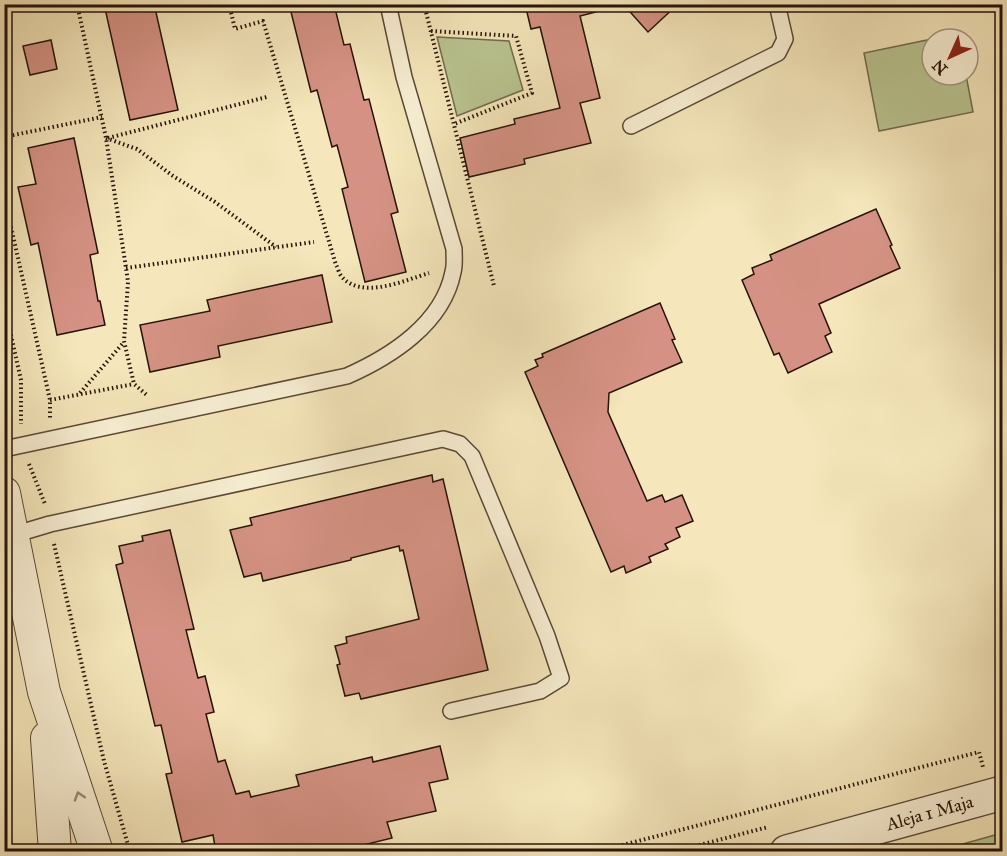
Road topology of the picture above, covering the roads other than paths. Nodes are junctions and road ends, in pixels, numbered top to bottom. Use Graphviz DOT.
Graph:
graph roads {
  1 [pos="388,4"];
  2 [pos="777,4"];
  3 [pos="631,126"];
  4 [pos="4,449"];
  5 [pos="4,493"];
  6 [pos="13,535"];
  7 [pos="44,692"];
  8 [pos="451,711"];
  9 [pos="1002,793"];
  10 [pos="56,852"];
  11 [pos="97,852"];
  12 [pos="787,852"];
  1 -- 4 [label="lane"];
  2 -- 3 [label="lane"];
  5 -- 6 [label="street"];
  6 -- 7 [label="street"];
  6 -- 8 [label="lane"];
  7 -- 10 [label="street"];
  11 -- 7 [label="street, one-way"];
  9 -- 12 [label="street, Aleja 1 Maja"];
}
